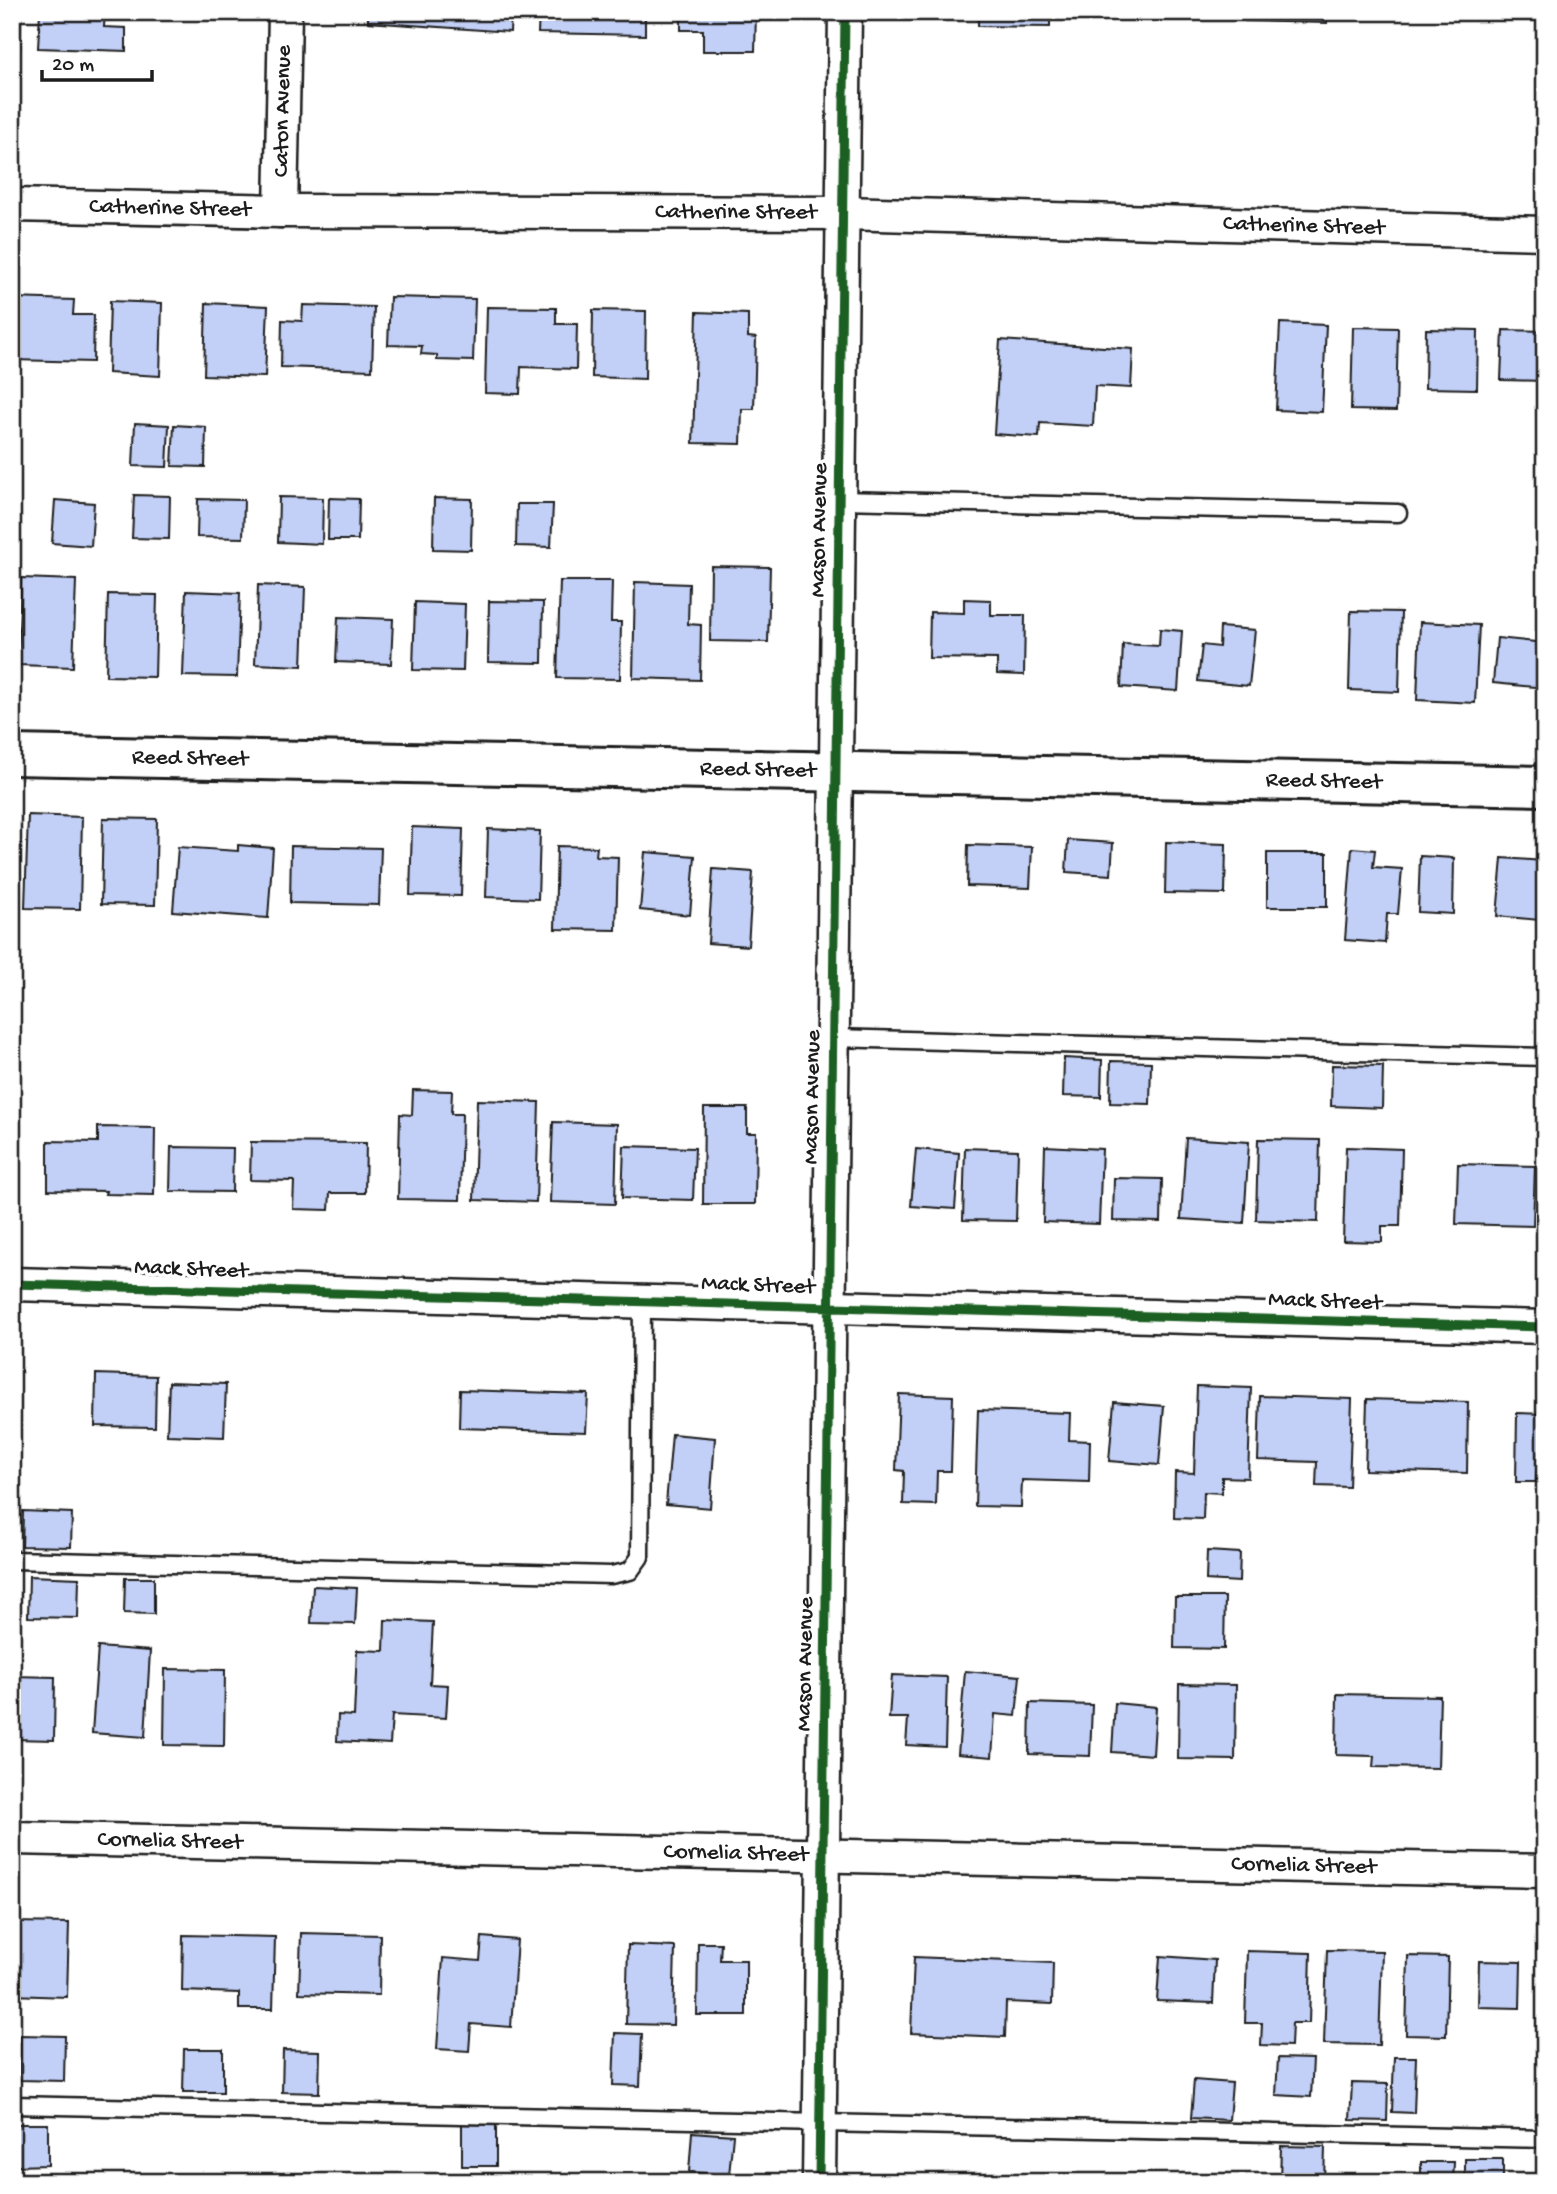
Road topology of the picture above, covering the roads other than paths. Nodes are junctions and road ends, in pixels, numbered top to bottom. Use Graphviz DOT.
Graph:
graph roads {
  1 [pos="285,12"];
  2 [pos="845,12"];
  3 [pos="12,205"];
  4 [pos="281,211"];
  5 [pos="843,213"];
  6 [pos="1545,233"];
  7 [pos="839,500"];
  8 [pos="1398,513"];
  9 [pos="12,755"];
  10 [pos="836,772"];
  11 [pos="1545,786"];
  12 [pos="833,1038"];
  13 [pos="1545,1057"];
  14 [pos="12,1284"];
  15 [pos="642,1302"];
  16 [pos="830,1307"];
  17 [pos="1545,1327"];
  18 [pos="12,1560"];
  19 [pos="12,1838"];
  20 [pos="823,1856"];
  21 [pos="1545,1871"];
  22 [pos="12,2105"];
  23 [pos="820,2122"];
  24 [pos="1545,2139"];
  25 [pos="819,2182"];
  1 -- 4 [label="street, Caton Avenue"];
  2 -- 5 [label="street, Mason Avenue"];
  3 -- 4 [label="street, Catherine Street"];
  4 -- 5 [label="street, Catherine Street"];
  5 -- 6 [label="street, Catherine Street"];
  5 -- 7 [label="street, Mason Avenue"];
  7 -- 8 [label="lane"];
  7 -- 10 [label="street, Mason Avenue"];
  9 -- 10 [label="street, Reed Street"];
  10 -- 11 [label="street, Reed Street"];
  10 -- 12 [label="street, Mason Avenue"];
  12 -- 13 [label="lane"];
  12 -- 16 [label="street, Mason Avenue"];
  14 -- 15 [label="street, Mack Street"];
  15 -- 16 [label="street, Mack Street"];
  15 -- 18 [label="lane"];
  16 -- 17 [label="street, Mack Street"];
  16 -- 20 [label="street, Mason Avenue"];
  19 -- 20 [label="street, Cornelia Street"];
  20 -- 21 [label="street, Cornelia Street"];
  20 -- 23 [label="street, Mason Avenue"];
  22 -- 23 [label="lane"];
  23 -- 24 [label="lane"];
  23 -- 25 [label="street, Mason Avenue"];
}
